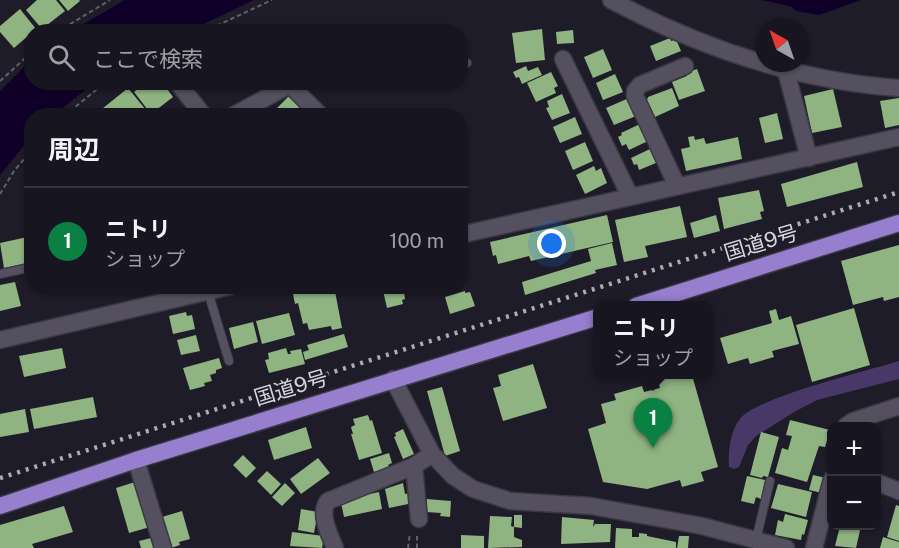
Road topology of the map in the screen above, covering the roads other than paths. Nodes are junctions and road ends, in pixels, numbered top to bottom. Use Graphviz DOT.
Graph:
graph roads {
  1 [pos="611,0"];
  2 [pos="563,59"];
  3 [pos="755,61"];
  4 [pos="685,66"];
  5 [pos="786,72"];
  6 [pos="791,72"];
  7 [pos="899,88"];
  8 [pos="183,90"];
  9 [pos="281,90"];
  10 [pos="297,90"];
  11 [pos="198,108"];
  12 [pos="247,108"];
  13 [pos="314,108"];
  14 [pos="899,137"];
  15 [pos="809,158"];
  16 [pos="677,186"];
  17 [pos="630,196"];
  18 [pos="899,223"];
  19 [pos="468,233"];
  20 [pos="24,269"];
  21 [pos="0,274"];
  22 [pos="175,294"];
  23 [pos="209,294"];
  24 [pos="652,301"];
  25 [pos="593,318"];
  26 [pos="0,340"];
  27 [pos="229,362"];
  28 [pos="393,379"];
  29 [pos="899,406"];
  30 [pos="852,422"];
  31 [pos="432,454"];
  32 [pos="136,460"];
  33 [pos="414,466"];
  34 [pos="770,481"];
  35 [pos="881,484"];
  36 [pos="899,491"];
  37 [pos="827,495"];
  38 [pos="0,506"];
  39 [pos="419,519"];
  40 [pos="756,540"];
  41 [pos="163,548"];
  42 [pos="335,548"];
  43 [pos="786,548"];
  44 [pos="814,548"];
  1 -- 3 [label="street"];
  2 -- 17 [label="street"];
  4 -- 16 [label="street"];
  5 -- 15 [label="street"];
  6 -- 7 [label="street"];
  8 -- 11 [label="street"];
  9 -- 12 [label="street"];
  10 -- 13 [label="street"];
  14 -- 15 [label="street"];
  15 -- 16 [label="street"];
  16 -- 17 [label="street"];
  17 -- 19 [label="street"];
  18 -- 24 [label="highway, 国道9号"];
  20 -- 21 [label="lane"];
  22 -- 26 [label="street"];
  23 -- 27 [label="lane"];
  25 -- 28 [label="highway, 国道9号"];
  28 -- 31 [label="street"];
  28 -- 32 [label="highway, 国道9号"];
  29 -- 30 [label="street"];
  31 -- 33 [label="street"];
  31 -- 40 [label="street"];
  32 -- 38 [label="highway, 国道9号"];
  32 -- 41 [label="street"];
  33 -- 39 [label="street"];
  33 -- 42 [label="street"];
  34 -- 40 [label="lane"];
  35 -- 36 [label="street"];
  37 -- 44 [label="street"];
  40 -- 43 [label="street"];
}
